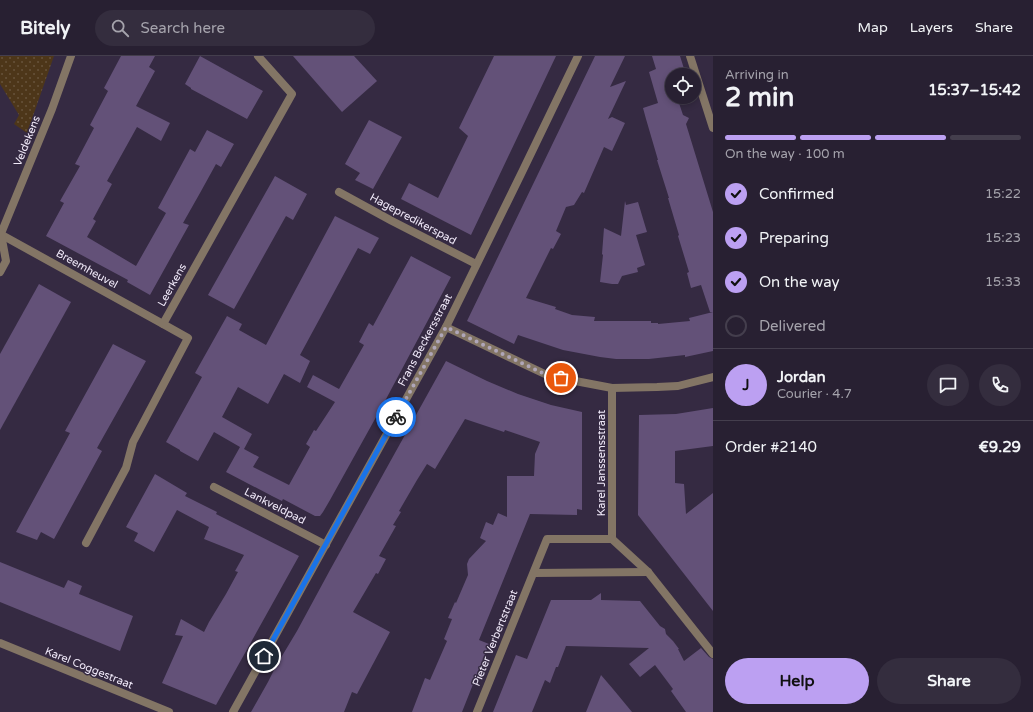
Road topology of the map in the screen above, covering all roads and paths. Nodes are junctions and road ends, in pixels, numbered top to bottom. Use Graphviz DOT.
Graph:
graph roads {
  1 [pos="71,56"];
  2 [pos="258,56"];
  3 [pos="578,56"];
  4 [pos="690,56"];
  5 [pos="713,128"];
  6 [pos="339,192"];
  7 [pos="0,235"];
  8 [pos="476,264"];
  9 [pos="0,272"];
  10 [pos="163,324"];
  11 [pos="446,327"];
  12 [pos="713,377"];
  13 [pos="612,388"];
  14 [pos="214,487"];
  15 [pos="612,539"];
  16 [pos="86,543"];
  17 [pos="326,545"];
  18 [pos="648,572"];
  19 [pos="534,573"];
  20 [pos="0,643"];
  21 [pos="713,654"];
  22 [pos="169,712"];
  23 [pos="233,712"];
  24 [pos="477,712"];
  1 -- 7 [label="street, Veldekens"];
  2 -- 10 [label="street, Leerkens"];
  3 -- 8 [label="street, Frans Beckersstraat"];
  4 -- 5 [label="street"];
  6 -- 8 [label="street, Hagepredikerspad"];
  7 -- 9 [label="street"];
  7 -- 10 [label="street, Breemheuvel"];
  8 -- 11 [label="street, Frans Beckersstraat"];
  10 -- 16 [label="street, Leerkens"];
  11 -- 13 [label="street"];
  11 -- 17 [label="street, Frans Beckersstraat"];
  12 -- 13 [label="street"];
  13 -- 15 [label="street, Karel Janssensstraat"];
  14 -- 17 [label="street, Lankveldpad"];
  15 -- 18 [label="street"];
  15 -- 19 [label="street, Pieter Verbertstraat"];
  17 -- 23 [label="street, Frans Beckersstraat"];
  18 -- 19 [label="street"];
  18 -- 21 [label="street"];
  19 -- 24 [label="street, Pieter Verbertstraat"];
  20 -- 22 [label="street, Karel Coggestraat"];
}
